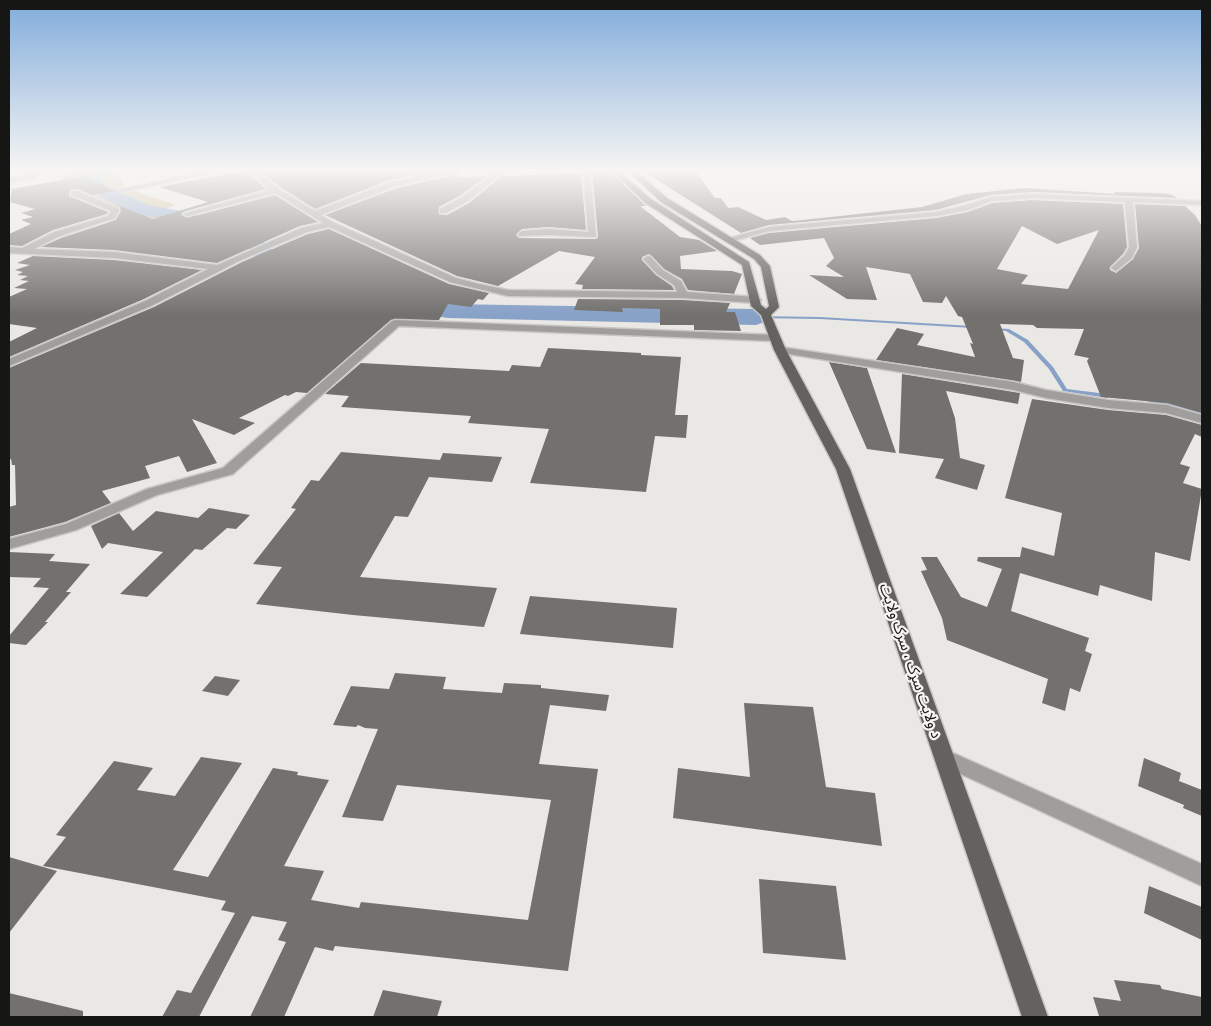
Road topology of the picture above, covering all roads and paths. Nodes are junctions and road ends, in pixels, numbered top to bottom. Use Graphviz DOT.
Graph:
graph roads {
  1 [pos="108,219"];
  2 [pos="320,219"];
  3 [pos="591,219"];
  4 [pos="677,219"];
  5 [pos="696,219"];
  6 [pos="881,219"];
  7 [pos="1131,219"];
  8 [pos="330,224"];
  9 [pos="522,234"];
  10 [pos="730,239"];
  11 [pos="9,250"];
  12 [pos="25,250"];
  13 [pos="648,258"];
  14 [pos="219,268"];
  15 [pos="1116,268"];
  16 [pos="683,295"];
  17 [pos="760,307"];
  18 [pos="778,344"];
  19 [pos="9,363"];
  20 [pos="1202,419"];
  21 [pos="9,544"];
  22 [pos="944,757"];
  23 [pos="1202,875"];
  24 [pos="1035,1017"];
  1 -- 12 [label="street"];
  2 -- 8 [label="street"];
  3 -- 9 [label="street"];
  4 -- 17 [label="main road, د ولایت سړک ، سرک ولایت"];
  5 -- 10 [label="main road"];
  6 -- 10 [label="street"];
  7 -- 15 [label="street"];
  8 -- 14 [label="street"];
  8 -- 16 [label="street"];
  10 -- 17 [label="main road"];
  11 -- 12 [label="street"];
  12 -- 14 [label="street"];
  13 -- 16 [label="street"];
  14 -- 19 [label="street"];
  16 -- 17 [label="street"];
  17 -- 18 [label="main road, د ولایت سړک ، سرک ولایت"];
  18 -- 20 [label="street"];
  18 -- 21 [label="street"];
  18 -- 22 [label="main road, د ولایت سړک ، سرک ولایت"];
  22 -- 23 [label="street"];
  22 -- 24 [label="main road, د ولایت سړک ، سرک ولایت"];
}
